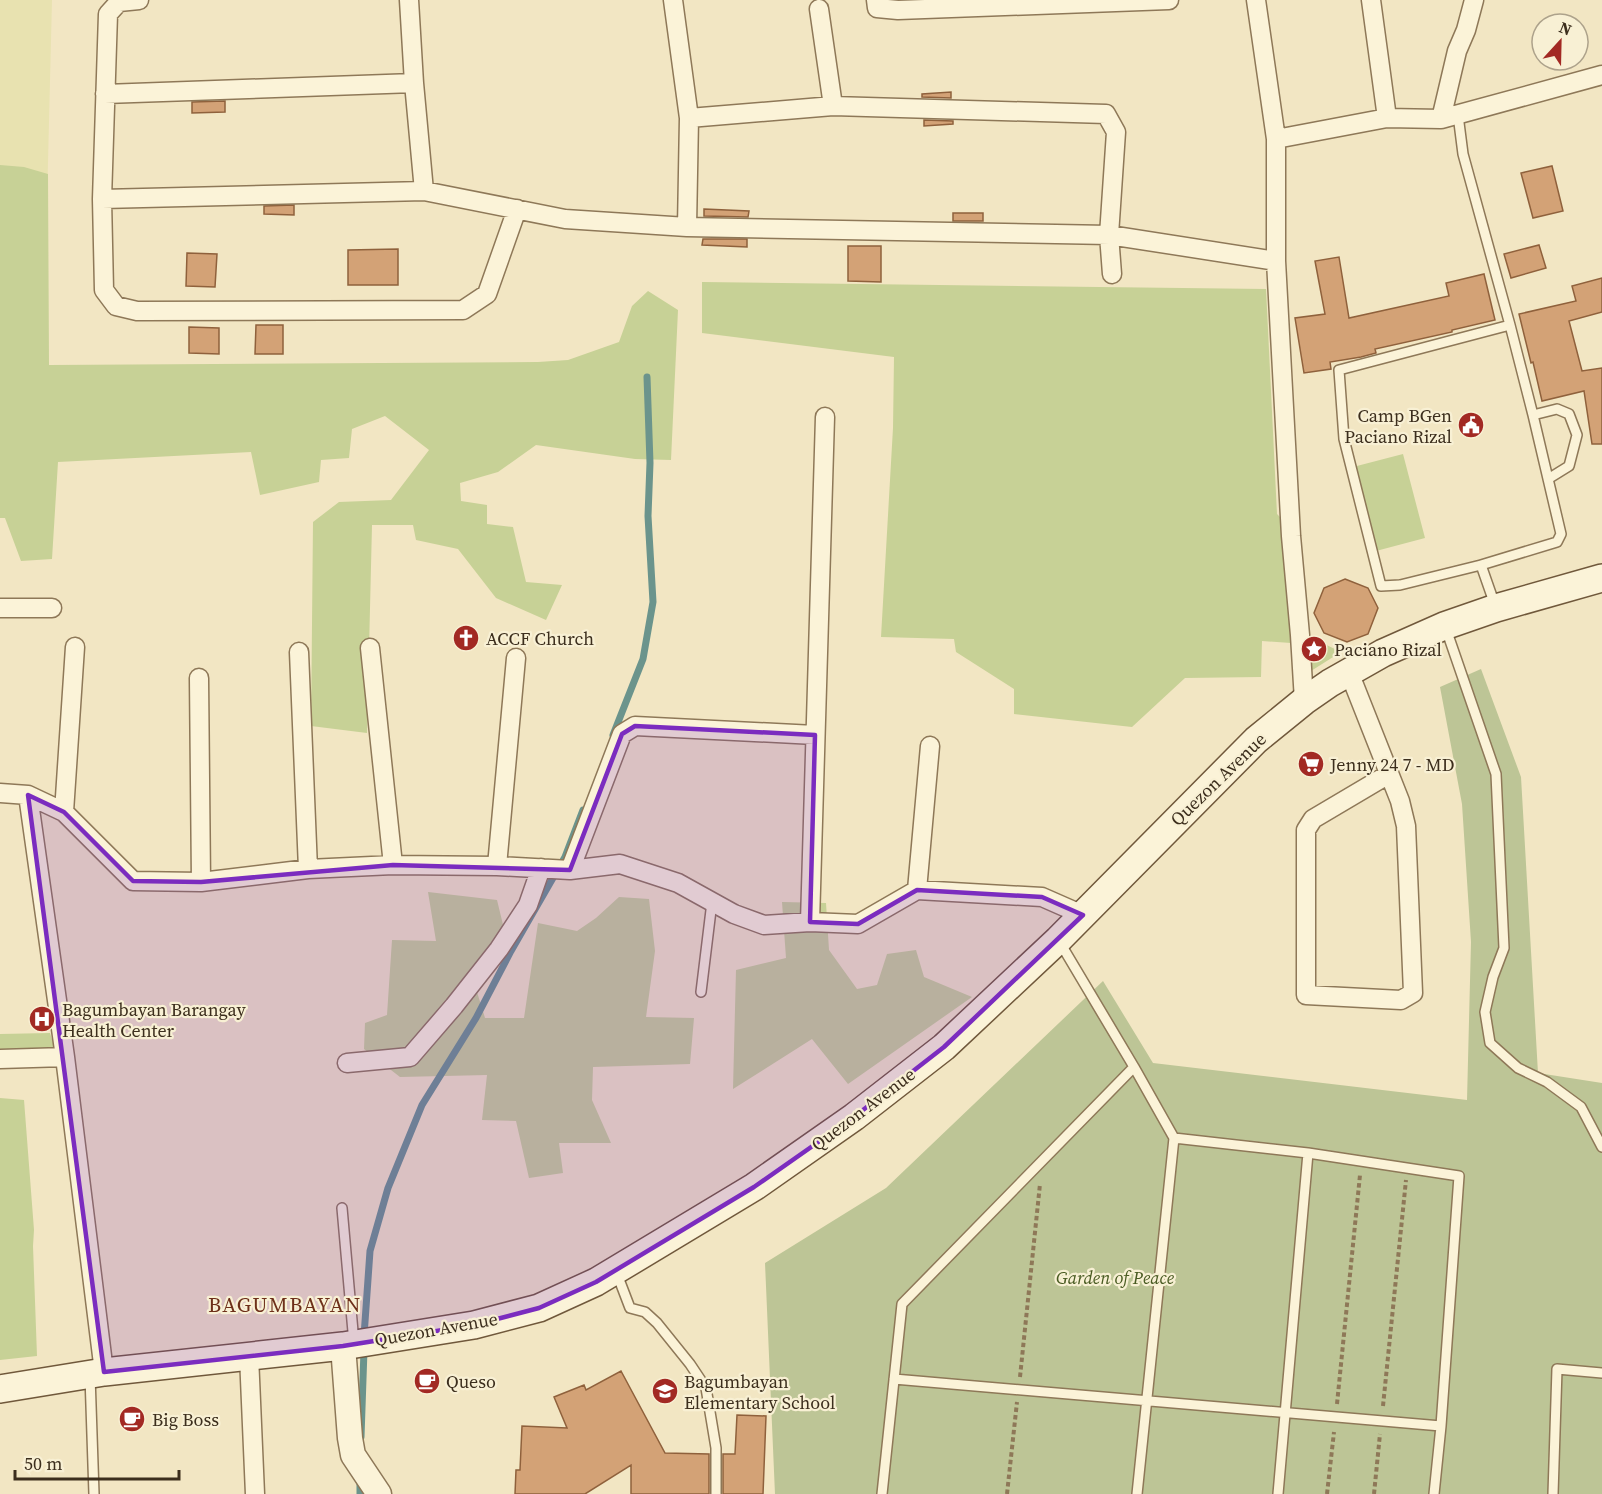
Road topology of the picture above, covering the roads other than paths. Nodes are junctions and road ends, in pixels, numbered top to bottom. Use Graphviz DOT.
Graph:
graph roads {
  1 [pos="139,0"];
  2 [pos="409,0"];
  3 [pos="673,0"];
  4 [pos="876,0"];
  5 [pos="1169,0"];
  6 [pos="1256,0"];
  7 [pos="1371,0"];
  8 [pos="1474,0"];
  9 [pos="819,9"];
  10 [pos="1602,75"];
  11 [pos="414,83"];
  12 [pos="105,93"];
  13 [pos="832,106"];
  14 [pos="1450,117"];
  15 [pos="688,118"];
  16 [pos="1387,118"];
  17 [pos="1276,140"];
  18 [pos="424,191"];
  19 [pos="102,199"];
  20 [pos="517,209"];
  21 [pos="687,228"];
  22 [pos="1109,235"];
  23 [pos="1276,261"];
  24 [pos="1112,274"];
  25 [pos="1510,325"];
  26 [pos="1533,414"];
  27 [pos="825,417"];
  28 [pos="1548,479"];
  29 [pos="1482,565"];
  30 [pos="1602,578"];
  31 [pos="0,608"];
  32 [pos="52,608"];
  33 [pos="1496,608"];
  34 [pos="1444,626"];
  35 [pos="75,647"];
  36 [pos="370,648"];
  37 [pos="299,652"];
  38 [pos="516,658"];
  39 [pos="1349,672"];
  40 [pos="199,678"];
  41 [pos="1304,701"];
  42 [pos="815,735"];
  43 [pos="930,746"];
  44 [pos="1389,774"];
  45 [pos="0,793"];
  46 [pos="28,795"];
  47 [pos="64,812"];
  48 [pos="393,865"];
  49 [pos="496,866"];
  50 [pos="541,868"];
  51 [pos="308,869"];
  52 [pos="570,870"];
  53 [pos="201,882"];
  54 [pos="917,890"];
  55 [pos="712,902"];
  56 [pos="1083,915"];
  57 [pos="810,922"];
  58 [pos="1058,940"];
  59 [pos="701,992"];
  60 [pos="65,1057"];
  61 [pos="0,1059"];
  62 [pos="347,1063"];
  63 [pos="1134,1067"];
  64 [pos="1174,1138"];
  65 [pos="1602,1147"];
  66 [pos="1308,1153"];
  67 [pos="342,1208"];
  68 [pos="616,1271"];
  69 [pos="349,1345"];
  70 [pos="249,1356"];
  71 [pos="1602,1372"];
  72 [pos="97,1373"];
  73 [pos="894,1379"];
  74 [pos="0,1389"];
  75 [pos="1146,1401"];
  76 [pos="1285,1413"];
  77 [pos="1441,1426"];
  78 [pos="94,1494"];
  79 [pos="255,1494"];
  80 [pos="379,1494"];
  81 [pos="716,1494"];
  82 [pos="882,1494"];
  83 [pos="1137,1494"];
  84 [pos="1278,1494"];
  85 [pos="1434,1494"];
  86 [pos="1553,1494"];
  1 -- 12 [label="street"];
  2 -- 11 [label="street"];
  3 -- 15 [label="street"];
  4 -- 5 [label="street"];
  6 -- 17 [label="street"];
  7 -- 16 [label="street"];
  8 -- 14 [label="street"];
  9 -- 13 [label="street"];
  10 -- 14 [label="street"];
  11 -- 12 [label="street"];
  11 -- 18 [label="street"];
  12 -- 19 [label="street"];
  13 -- 15 [label="street"];
  13 -- 22 [label="street"];
  14 -- 16 [label="street"];
  14 -- 25 [label="lane"];
  15 -- 21 [label="street"];
  16 -- 17 [label="street"];
  17 -- 23 [label="street"];
  18 -- 19 [label="street"];
  18 -- 20 [label="street"];
  19 -- 20 [label="street"];
  20 -- 21 [label="street"];
  21 -- 22 [label="street"];
  22 -- 23 [label="street"];
  22 -- 24 [label="street"];
  23 -- 41 [label="street"];
  25 -- 26 [label="lane"];
  25 -- 29 [label="lane"];
  26 -- 28 [label="lane"];
  26 -- 28 [label="lane"];
  27 -- 42 [label="street"];
  28 -- 29 [label="lane"];
  29 -- 33 [label="lane"];
  30 -- 33 [label="main road, Quezon Avenue"];
  31 -- 32 [label="street"];
  33 -- 34 [label="main road, Quezon Avenue"];
  34 -- 39 [label="main road, Quezon Avenue"];
  34 -- 65 [label="lane"];
  35 -- 47 [label="street"];
  36 -- 48 [label="street"];
  37 -- 51 [label="street"];
  38 -- 49 [label="street"];
  39 -- 41 [label="main road, Quezon Avenue"];
  39 -- 44 [label="street"];
  40 -- 53 [label="street"];
  41 -- 56 [label="main road, Quezon Avenue"];
  42 -- 52 [label="street"];
  42 -- 57 [label="street"];
  43 -- 54 [label="street"];
  44 -- 44 [label="street"];
  45 -- 46 [label="street"];
  46 -- 47 [label="street"];
  46 -- 60 [label="street"];
  47 -- 53 [label="street"];
  48 -- 49 [label="street"];
  48 -- 51 [label="street"];
  49 -- 50 [label="street"];
  50 -- 52 [label="street"];
  50 -- 62 [label="street"];
  51 -- 53 [label="street"];
  52 -- 55 [label="street"];
  54 -- 56 [label="street"];
  54 -- 57 [label="street"];
  55 -- 57 [label="street"];
  55 -- 59 [label="lane"];
  56 -- 58 [label="main road, Quezon Avenue"];
  58 -- 63 [label="lane"];
  58 -- 68 [label="main road, Quezon Avenue"];
  60 -- 61 [label="street"];
  60 -- 72 [label="street"];
  63 -- 64 [label="lane"];
  63 -- 73 [label="lane"];
  64 -- 66 [label="lane"];
  64 -- 75 [label="lane"];
  66 -- 76 [label="lane"];
  66 -- 77 [label="lane"];
  67 -- 69 [label="lane"];
  68 -- 69 [label="main road, Quezon Avenue"];
  68 -- 81 [label="lane"];
  69 -- 70 [label="main road, Quezon Avenue"];
  69 -- 80 [label="street"];
  70 -- 72 [label="main road, Quezon Avenue"];
  70 -- 79 [label="street"];
  71 -- 86 [label="lane"];
  72 -- 74 [label="main road, Quezon Avenue"];
  72 -- 78 [label="lane"];
  73 -- 75 [label="lane"];
  73 -- 82 [label="lane"];
  75 -- 76 [label="lane"];
  75 -- 83 [label="lane"];
  76 -- 77 [label="lane"];
  76 -- 84 [label="lane"];
  77 -- 85 [label="lane"];
}
